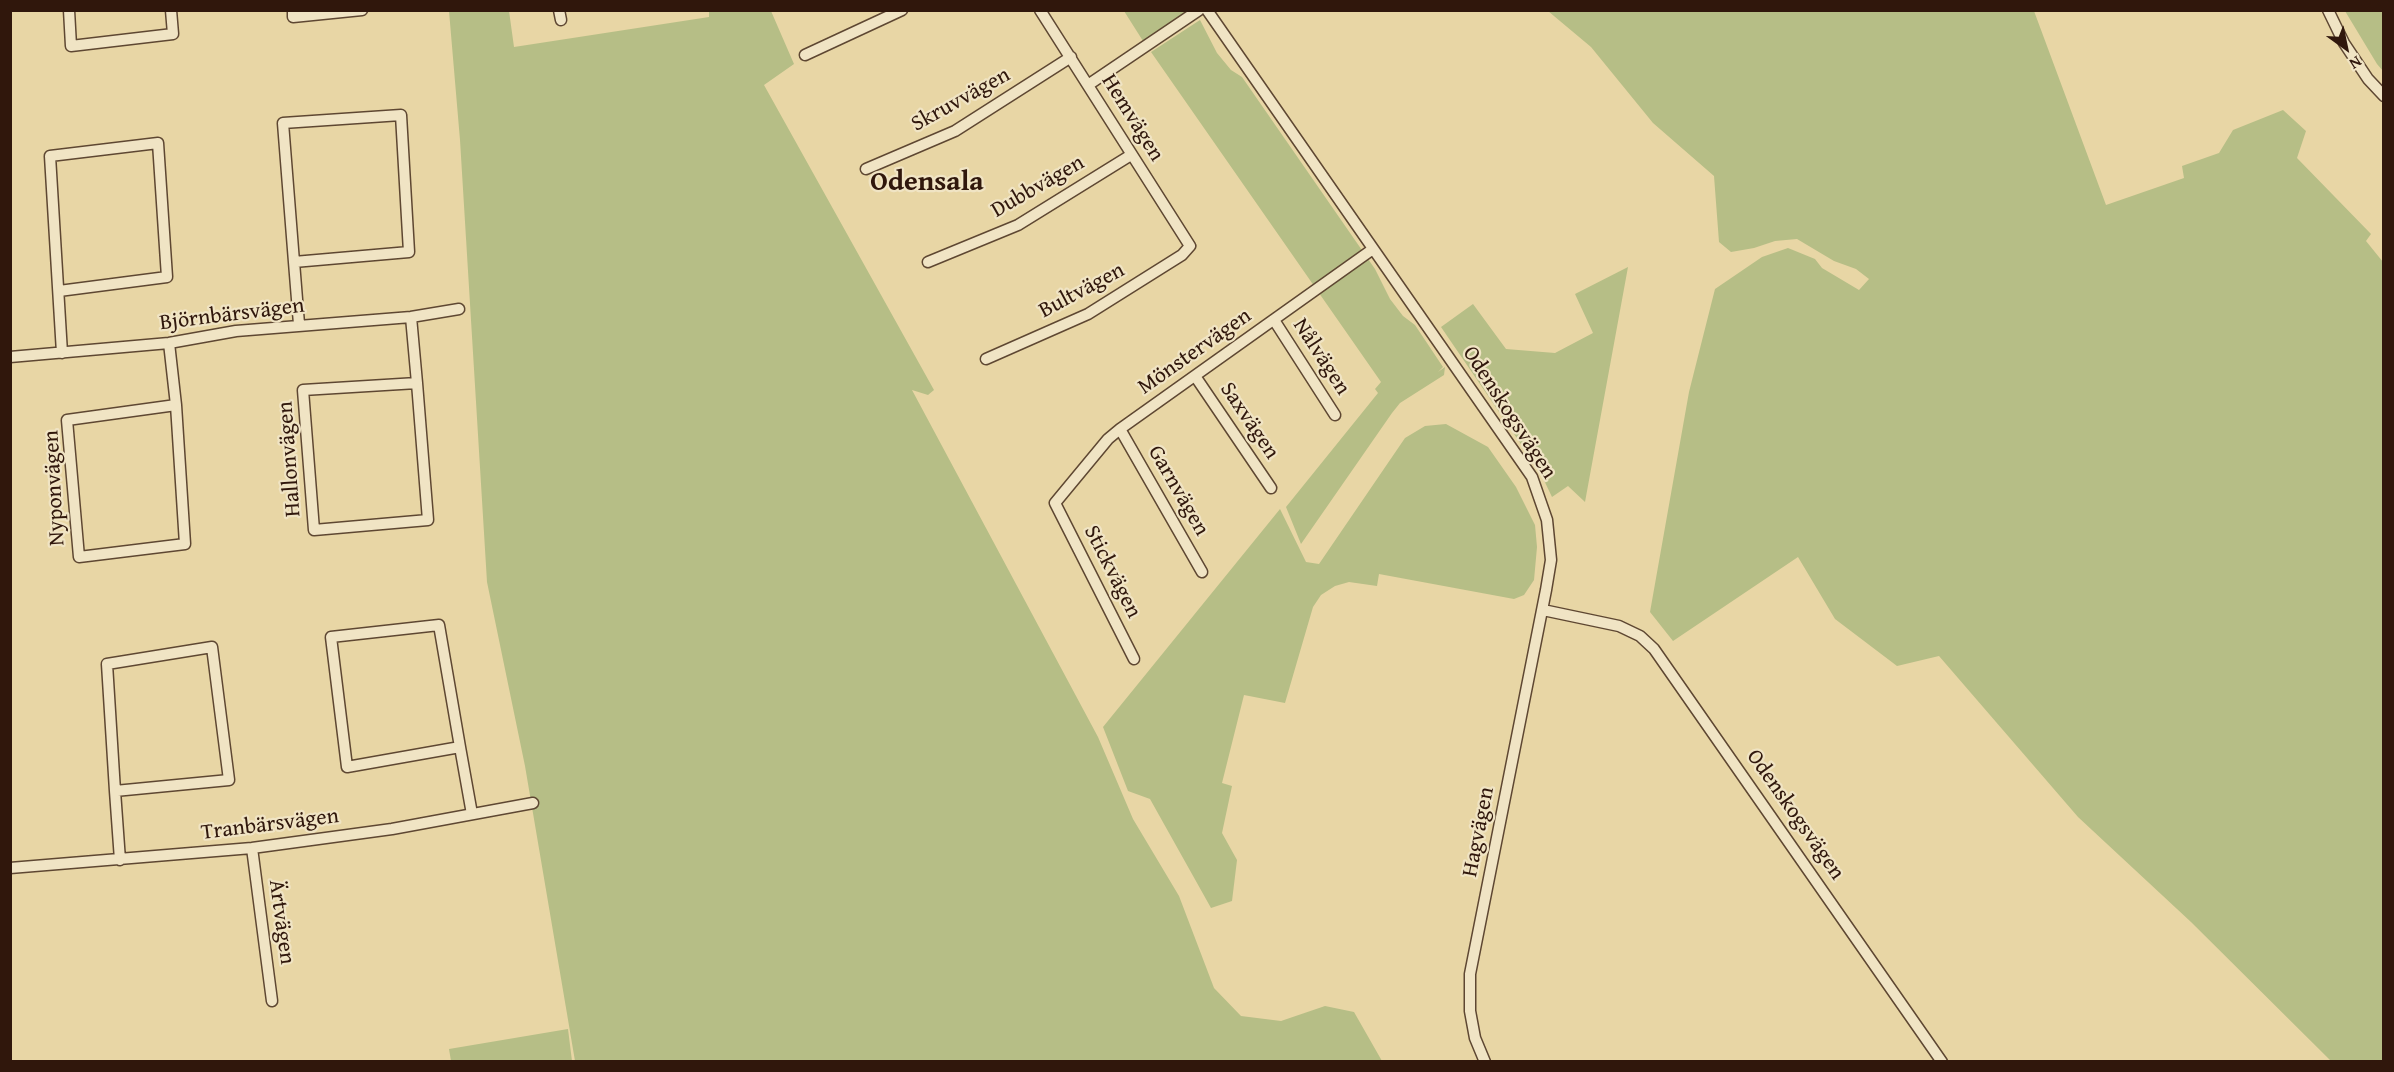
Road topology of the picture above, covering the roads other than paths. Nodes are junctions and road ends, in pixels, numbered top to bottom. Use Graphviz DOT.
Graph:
graph roads {
  1 [pos="69,10"];
  2 [pos="171,10"];
  3 [pos="292,10"];
  4 [pos="362,10"];
  5 [pos="902,10"];
  6 [pos="1040,10"];
  7 [pos="1199,10"];
  8 [pos="1207,10"];
  9 [pos="2328,10"];
  10 [pos="806,55"];
  11 [pos="1071,57"];
  12 [pos="1088,85"];
  13 [pos="2384,96"];
  14 [pos="1131,154"];
  15 [pos="866,169"];
  16 [pos="1190,246"];
  17 [pos="1373,249"];
  18 [pos="294,262"];
  19 [pos="928,262"];
  20 [pos="59,291"];
  21 [pos="459,309"];
  22 [pos="411,317"];
  23 [pos="1274,320"];
  24 [pos="299,324"];
  25 [pos="169,343"];
  26 [pos="62,353"];
  27 [pos="10,357"];
  28 [pos="986,359"];
  29 [pos="1195,376"];
  30 [pos="417,383"];
  31 [pos="176,405"];
  32 [pos="1335,415"];
  33 [pos="1120,429"];
  34 [pos="1271,488"];
  35 [pos="1055,503"];
  36 [pos="1202,573"];
  37 [pos="1543,610"];
  38 [pos="1134,659"];
  39 [pos="460,747"];
  40 [pos="115,791"];
  41 [pos="533,803"];
  42 [pos="472,814"];
  43 [pos="252,848"];
  44 [pos="120,860"];
  45 [pos="10,868"];
  46 [pos="272,1000"];
  47 [pos="1485,1062"];
  48 [pos="1942,1062"];
  1 -- 2 [label="street"];
  3 -- 4 [label="street"];
  5 -- 10 [label="street"];
  6 -- 11 [label="street, Hemvägen"];
  7 -- 12 [label="street"];
  8 -- 17 [label="street, Odenskogsvägen"];
  9 -- 13 [label="street"];
  11 -- 12 [label="street, Hemvägen"];
  11 -- 15 [label="street, Skruvvägen"];
  12 -- 14 [label="street, Hemvägen"];
  14 -- 16 [label="street, Hemvägen"];
  14 -- 19 [label="street, Dubbvägen"];
  16 -- 28 [label="street, Bultvägen"];
  17 -- 23 [label="street, Mönstervägen"];
  17 -- 37 [label="street, Odenskogsvägen"];
  18 -- 18 [label="street"];
  18 -- 24 [label="street"];
  20 -- 20 [label="street"];
  20 -- 26 [label="street"];
  21 -- 22 [label="street, Björnbärsvägen"];
  22 -- 24 [label="street, Björnbärsvägen"];
  22 -- 30 [label="street, Hallonvägen"];
  23 -- 29 [label="street, Mönstervägen"];
  23 -- 32 [label="street, Nålvägen"];
  24 -- 25 [label="street, Björnbärsvägen"];
  25 -- 26 [label="street, Björnbärsvägen"];
  25 -- 31 [label="street, Nyponvägen"];
  26 -- 27 [label="street, Björnbärsvägen"];
  29 -- 33 [label="street, Mönstervägen"];
  29 -- 34 [label="street, Saxvägen"];
  30 -- 30 [label="street, Hallonvägen"];
  31 -- 31 [label="street, Nyponvägen"];
  33 -- 35 [label="street, Mönstervägen"];
  33 -- 36 [label="street, Garnvägen"];
  35 -- 38 [label="street, Stickvägen"];
  37 -- 47 [label="street, Hagvägen"];
  37 -- 48 [label="street, Odenskogsvägen"];
  39 -- 39 [label="street"];
  39 -- 42 [label="street"];
  40 -- 40 [label="street"];
  40 -- 44 [label="street"];
  41 -- 42 [label="street, Tranbärsvägen"];
  42 -- 43 [label="street, Tranbärsvägen"];
  43 -- 44 [label="street, Tranbärsvägen"];
  43 -- 46 [label="street, Ärtvägen"];
  44 -- 45 [label="street, Tranbärsvägen"];
}
